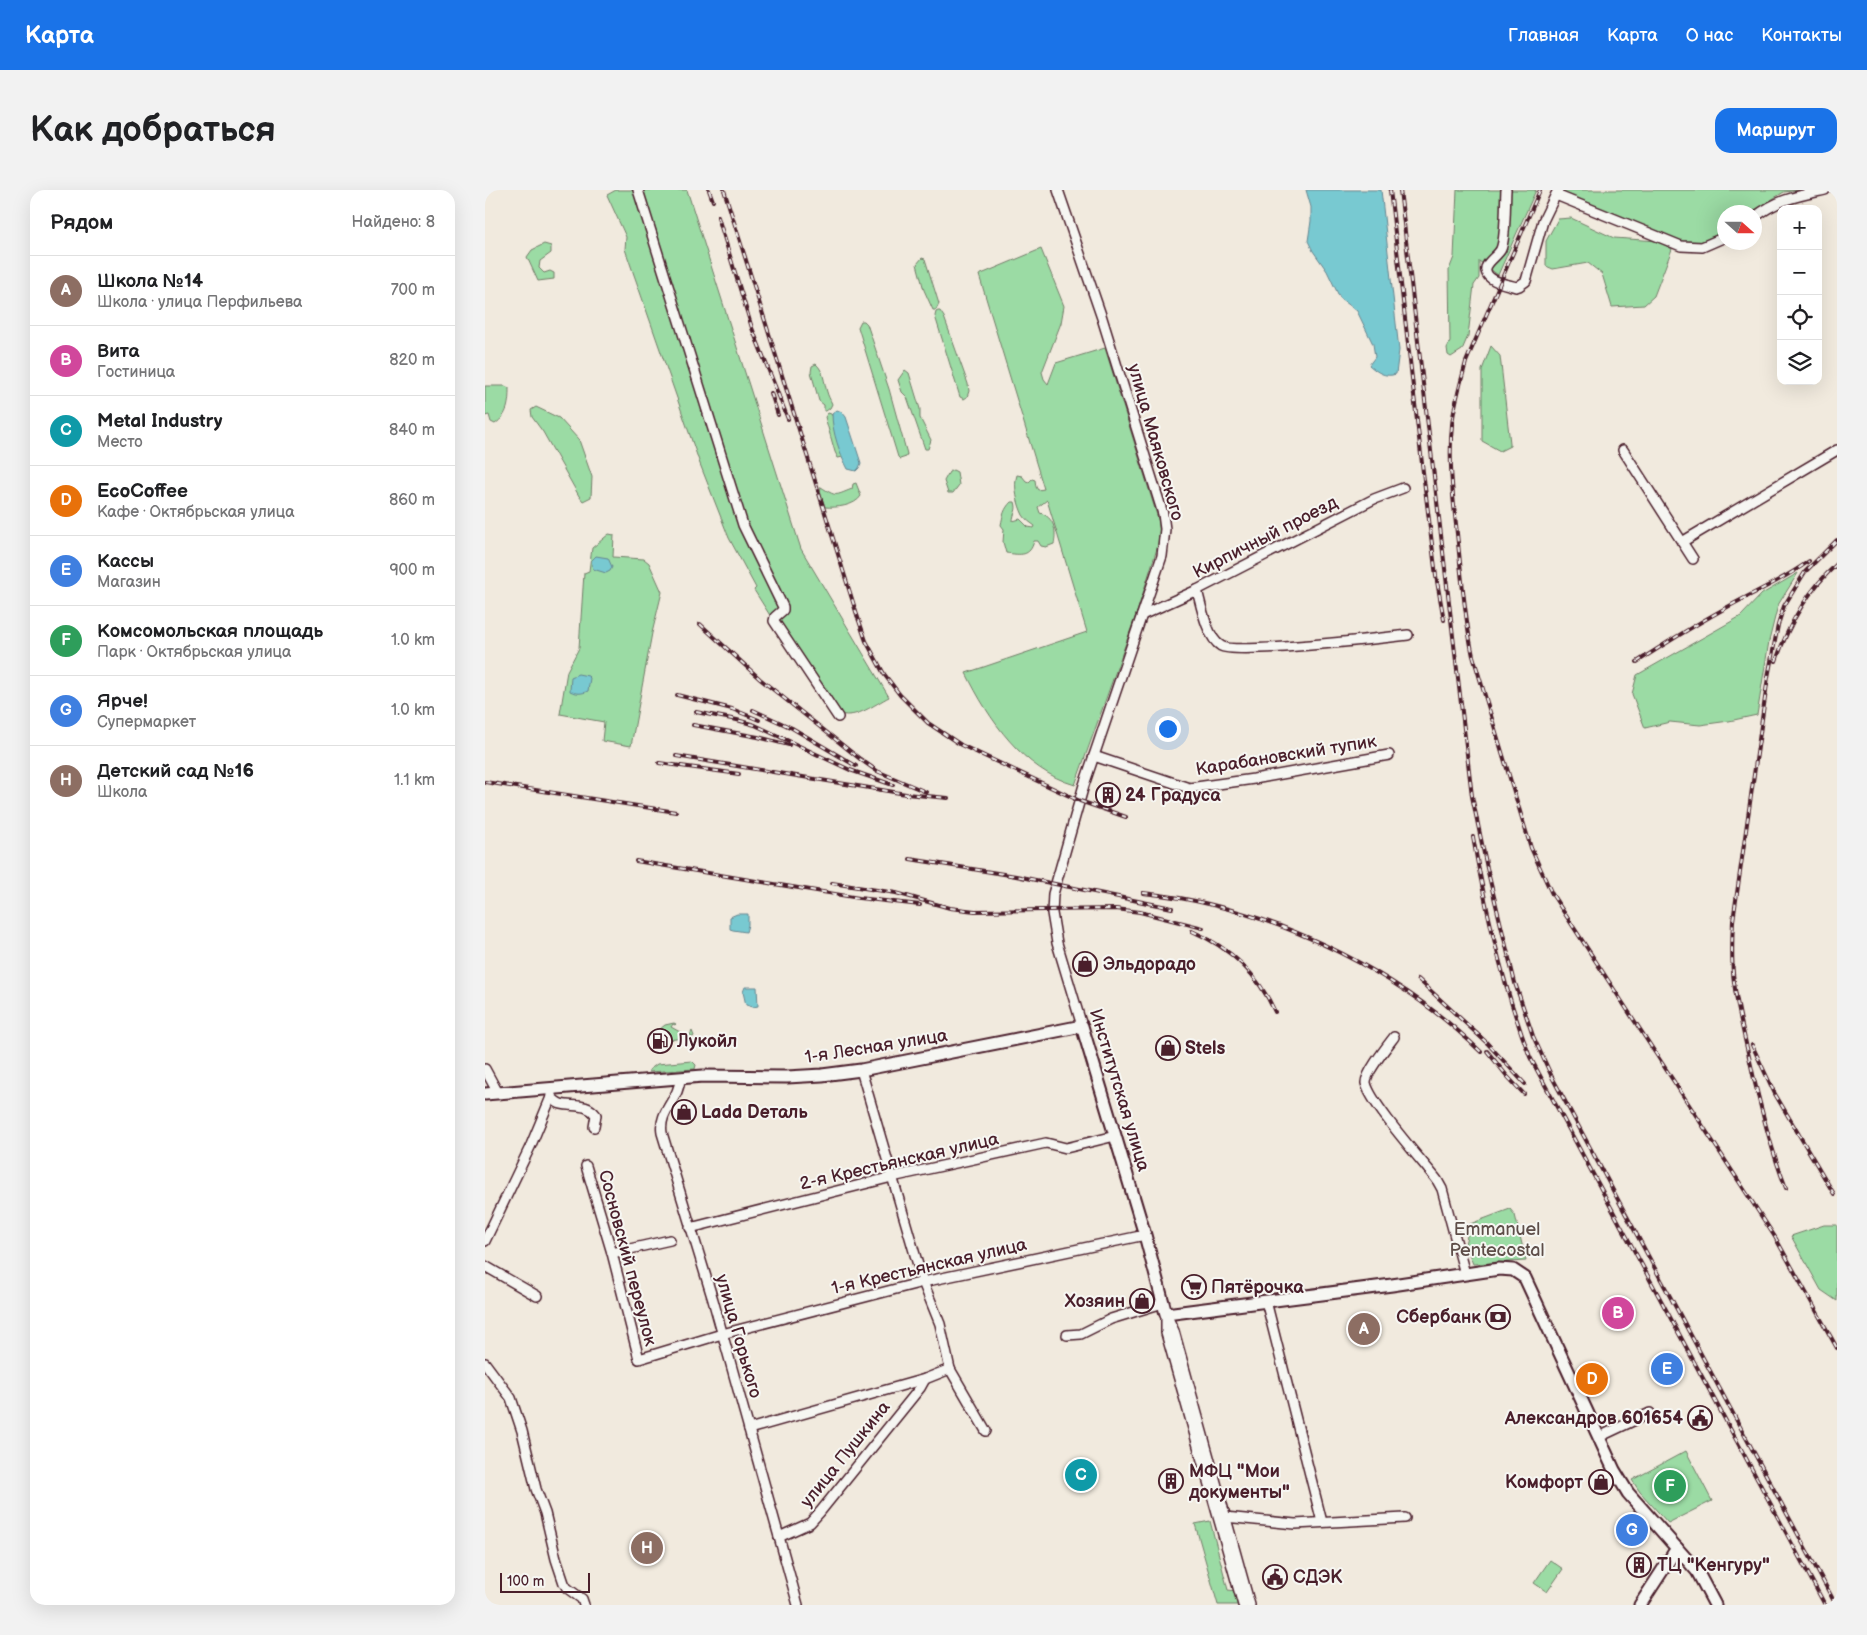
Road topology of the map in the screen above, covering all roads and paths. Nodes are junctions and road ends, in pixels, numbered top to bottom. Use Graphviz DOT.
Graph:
graph roads {
  1 [pos="638,190"];
  2 [pos="1058,190"];
  3 [pos="1506,190"];
  4 [pos="1825,190"];
  5 [pos="1557,193"];
  6 [pos="1762,212"];
  7 [pos="1717,240"];
  8 [pos="1623,450"];
  9 [pos="1837,450"];
  10 [pos="1403,488"];
  11 [pos="1682,542"];
  12 [pos="1693,559"];
  13 [pos="1197,590"];
  14 [pos="1142,615"];
  15 [pos="1408,635"];
  16 [pos="838,717"];
  17 [pos="1389,755"];
  18 [pos="1094,756"];
  19 [pos="1057,876"];
  20 [pos="1083,1026"];
  21 [pos="1394,1037"];
  22 [pos="485,1069"];
  23 [pos="861,1070"];
  24 [pos="680,1078"];
  25 [pos="499,1093"];
  26 [pos="551,1093"];
  27 [pos="485,1094"];
  28 [pos="594,1127"];
  29 [pos="1115,1136"];
  30 [pos="586,1166"];
  31 [pos="892,1177"];
  32 [pos="690,1228"];
  33 [pos="1145,1235"];
  34 [pos="671,1240"];
  35 [pos="485,1241"];
  36 [pos="612,1253"];
  37 [pos="485,1266"];
  38 [pos="1465,1274"];
  39 [pos="923,1282"];
  40 [pos="537,1296"];
  41 [pos="1266,1301"];
  42 [pos="1165,1309"];
  43 [pos="722,1334"];
  44 [pos="1067,1335"];
  45 [pos="639,1359"];
  46 [pos="485,1363"];
  47 [pos="950,1369"];
  48 [pos="925,1379"];
  49 [pos="1650,1413"];
  50 [pos="749,1429"];
  51 [pos="986,1431"];
  52 [pos="1599,1437"];
  53 [pos="1222,1518"];
  54 [pos="1405,1518"];
  55 [pos="1322,1522"];
  56 [pos="779,1537"];
  57 [pos="1677,1548"];
  58 [pos="584,1605"];
  59 [pos="798,1605"];
  60 [pos="1243,1605"];
  61 [pos="1250,1605"];
  62 [pos="1641,1605"];
  63 [pos="1715,1605"];
  1 -- 16 [label="street"];
  2 -- 14 [label="street, улица Маяковского"];
  3 -- 5 [label="street"];
  4 -- 6 [label="street"];
  5 -- 7 [label="street"];
  8 -- 11 [label="street"];
  9 -- 11 [label="street"];
  10 -- 13 [label="street, Кирпичный проезд"];
  11 -- 12 [label="street"];
  13 -- 14 [label="street, Кирпичный проезд"];
  13 -- 15 [label="street"];
  14 -- 18 [label="street, улица Маяковского"];
  17 -- 18 [label="street, Карабановский тупик"];
  18 -- 19 [label="street, улица Маяковского"];
  19 -- 20 [label="street, Институтская улица"];
  20 -- 23 [label="main road, 1-я Лесная улица"];
  20 -- 29 [label="main road, Институтская улица"];
  21 -- 38 [label="street"];
  22 -- 25 [label="street"];
  23 -- 24 [label="main road, 1-я Лесная улица"];
  23 -- 31 [label="street"];
  24 -- 26 [label="main road, 1-я Лесная улица"];
  24 -- 32 [label="street, улица Горького"];
  25 -- 26 [label="main road, 1-я Лесная улица"];
  25 -- 27 [label="main road, 1-я Лесная улица"];
  26 -- 28 [label="street"];
  26 -- 35 [label="street"];
  29 -- 31 [label="street, 2-я Крестьянская улица"];
  29 -- 33 [label="main road, Институтская улица"];
  30 -- 36 [label="street, Сосновский переулок"];
  31 -- 32 [label="street, 2-я Крестьянская улица"];
  31 -- 39 [label="street"];
  32 -- 43 [label="street, улица Горького"];
  33 -- 39 [label="street, 1-я Крестьянская улица"];
  33 -- 42 [label="main road, Институтская улица"];
  34 -- 36 [label="street"];
  36 -- 45 [label="street, Сосновский переулок"];
  37 -- 40 [label="street"];
  38 -- 41 [label="main road"];
  38 -- 52 [label="main road"];
  39 -- 43 [label="street, 1-я Крестьянская улица"];
  39 -- 47 [label="street"];
  41 -- 42 [label="main road"];
  41 -- 55 [label="street"];
  42 -- 44 [label="street"];
  42 -- 53 [label="street, Институтская улица"];
  43 -- 45 [label="street, 1-я Крестьянская улица"];
  43 -- 50 [label="street, улица Горького"];
  46 -- 58 [label="street"];
  47 -- 48 [label="street"];
  47 -- 51 [label="street"];
  48 -- 50 [label="street"];
  48 -- 56 [label="street, улица Пушкина"];
  49 -- 52 [label="street"];
  50 -- 56 [label="street, улица Горького"];
  52 -- 57 [label="main road"];
  53 -- 55 [label="street"];
  53 -- 60 [label="street, Институтская улица"];
  53 -- 61 [label="street, Институтская улица"];
  54 -- 55 [label="street"];
  56 -- 59 [label="street, улица Горького"];
  57 -- 62 [label="main road"];
  57 -- 63 [label="main road"];
}
